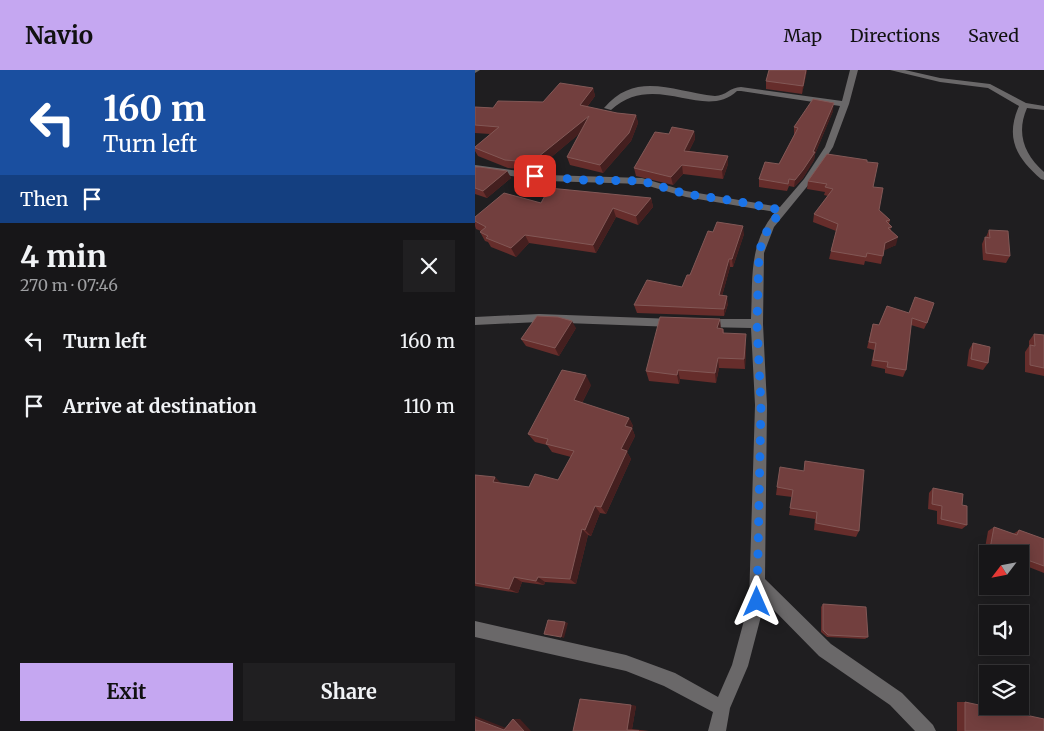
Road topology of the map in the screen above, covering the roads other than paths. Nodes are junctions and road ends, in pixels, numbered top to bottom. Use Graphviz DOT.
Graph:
graph roads {
  1 [pos="854,70"];
  2 [pos="894,70"];
  3 [pos="845,104"];
  4 [pos="1024,105"];
  5 [pos="608,108"];
  6 [pos="1044,108"];
  7 [pos="475,168"];
  8 [pos="1044,177"];
  9 [pos="781,210"];
  10 [pos="475,321"];
  11 [pos="757,324"];
  12 [pos="757,582"];
  13 [pos="475,629"];
  14 [pos="722,708"];
  15 [pos="717,731"];
  16 [pos="927,731"];
  1 -- 3 [label="street"];
  2 -- 4 [label="street"];
  3 -- 5 [label="street"];
  3 -- 9 [label="street"];
  4 -- 6 [label="street"];
  4 -- 8 [label="street"];
  7 -- 9 [label="street"];
  9 -- 11 [label="street"];
  10 -- 11 [label="street"];
  11 -- 12 [label="street"];
  12 -- 14 [label="street"];
  12 -- 16 [label="street"];
  13 -- 14 [label="street"];
  14 -- 15 [label="street"];
}
